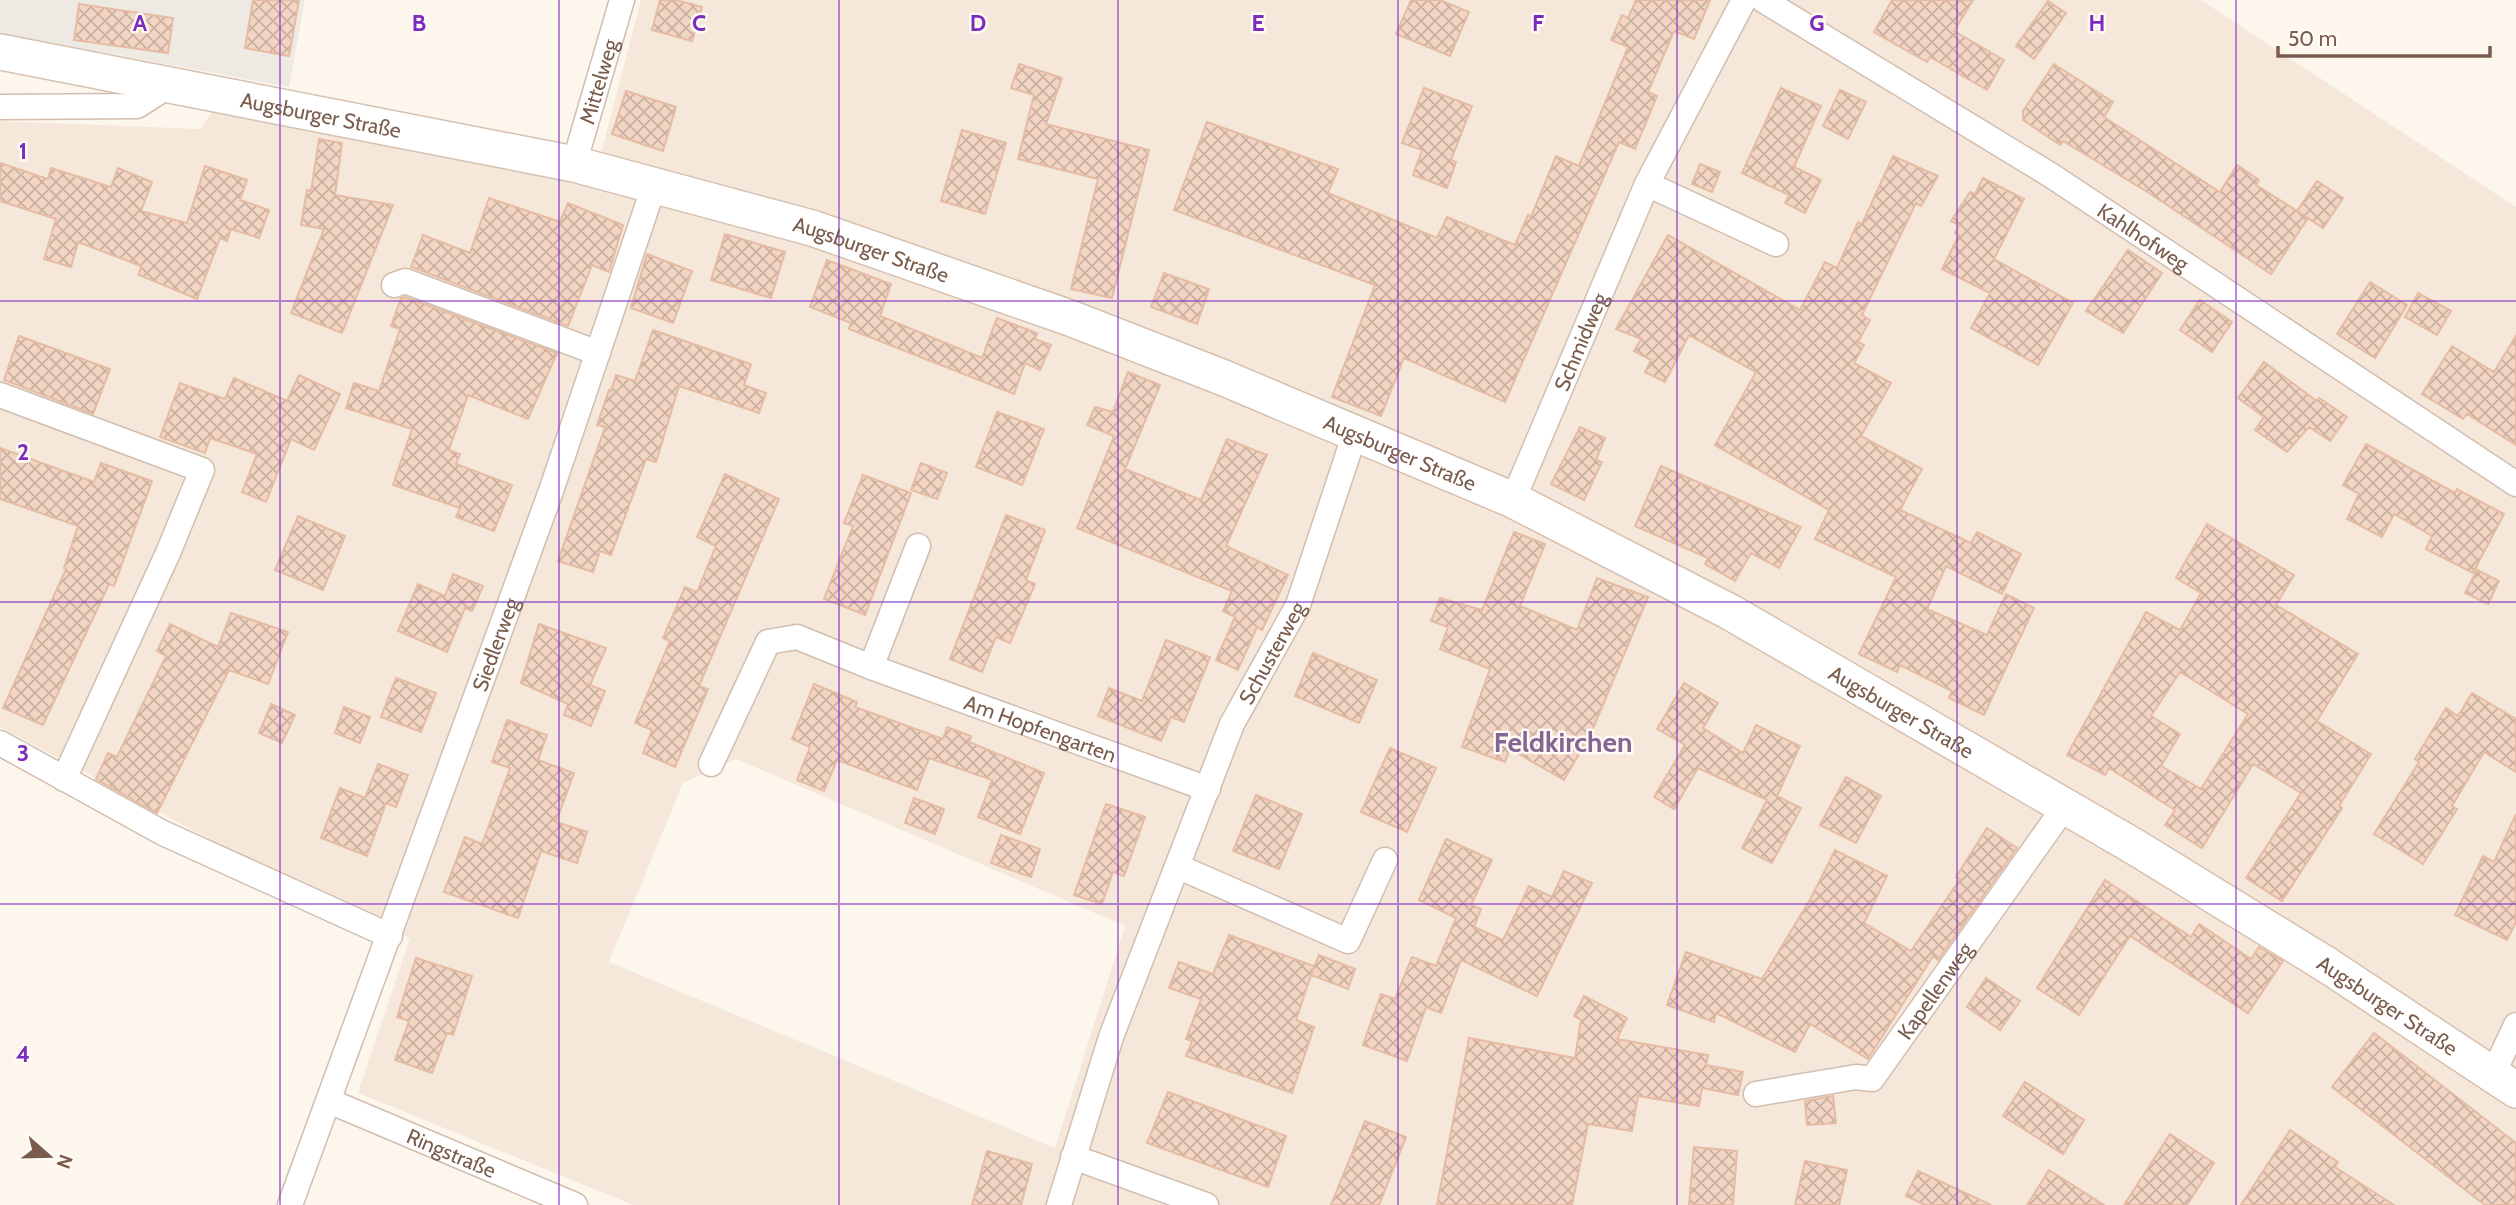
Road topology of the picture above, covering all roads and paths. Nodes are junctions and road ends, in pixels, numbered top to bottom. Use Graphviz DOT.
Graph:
graph roads {
  1 [pos="622,0"];
  2 [pos="1744,0"];
  3 [pos="1763,0"];
  4 [pos="0,52"];
  5 [pos="170,85"];
  6 [pos="0,107"];
  7 [pos="574,163"];
  8 [pos="1647,184"];
  9 [pos="654,186"];
  10 [pos="1776,244"];
  11 [pos="394,285"];
  12 [pos="598,353"];
  13 [pos="0,396"];
  14 [pos="1355,433"];
  15 [pos="2516,484"];
  16 [pos="1513,500"];
  17 [pos="918,546"];
  18 [pos="870,667"];
  19 [pos="0,743"];
  20 [pos="711,764"];
  21 [pos="64,779"];
  22 [pos="1208,789"];
  23 [pos="2065,806"];
  24 [pos="1385,860"];
  25 [pos="1179,867"];
  26 [pos="390,936"];
  27 [pos="2516,1025"];
  28 [pos="2505,1082"];
  29 [pos="1756,1094"];
  30 [pos="329,1101"];
  31 [pos="1073,1157"];
  32 [pos="290,1205"];
  33 [pos="575,1205"];
  34 [pos="1059,1205"];
  35 [pos="1206,1205"];
  1 -- 7 [label="street, Mittelweg"];
  2 -- 8 [label="street, Schmidweg"];
  3 -- 15 [label="street, Kahlhofweg"];
  4 -- 5 [label="main road, Augsburger Straße"];
  5 -- 6 [label="street"];
  5 -- 7 [label="main road, Augsburger Straße"];
  7 -- 9 [label="main road, Augsburger Straße"];
  8 -- 10 [label="street"];
  8 -- 16 [label="street, Schmidweg"];
  9 -- 12 [label="street, Siedlerweg"];
  9 -- 14 [label="main road, Augsburger Straße"];
  11 -- 12 [label="street"];
  12 -- 26 [label="street, Siedlerweg"];
  13 -- 21 [label="street"];
  14 -- 16 [label="main road, Augsburger Straße"];
  14 -- 22 [label="street, Schusterweg"];
  16 -- 23 [label="main road, Augsburger Straße"];
  17 -- 18 [label="street"];
  18 -- 20 [label="street, Am Hopfengarten"];
  18 -- 22 [label="street, Am Hopfengarten"];
  19 -- 21 [label="street"];
  21 -- 26 [label="street"];
  22 -- 25 [label="street, Schusterweg"];
  23 -- 28 [label="main road, Augsburger Straße"];
  23 -- 29 [label="street, Kapellenweg"];
  24 -- 25 [label="street"];
  25 -- 31 [label="street, Schusterweg"];
  26 -- 30 [label="street, Siedlerweg"];
  27 -- 28 [label="street"];
  30 -- 32 [label="street, Siedlerweg"];
  30 -- 33 [label="street, Ringstraße"];
  31 -- 34 [label="street, Schusterweg"];
  31 -- 35 [label="street"];
}
